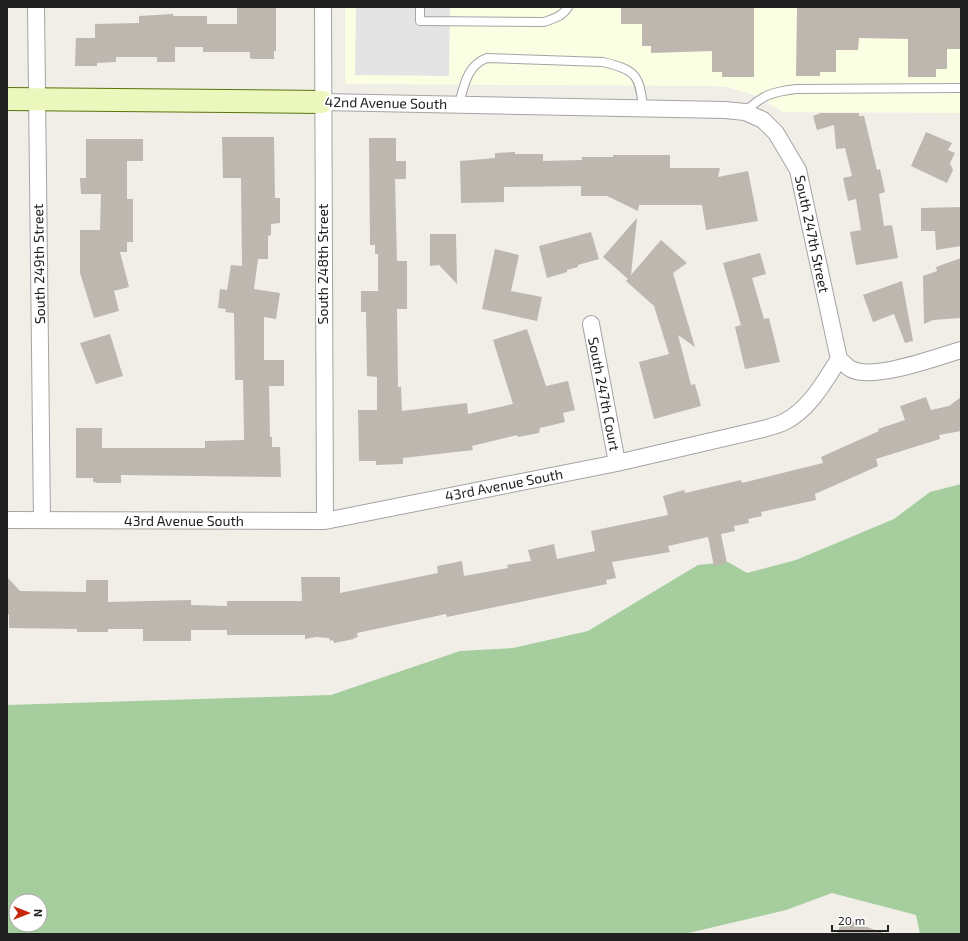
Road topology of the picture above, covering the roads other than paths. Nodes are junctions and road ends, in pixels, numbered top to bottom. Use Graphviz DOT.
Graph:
graph roads {
  1 [pos="36,7"];
  2 [pos="322,7"];
  3 [pos="420,7"];
  4 [pos="568,7"];
  5 [pos="961,88"];
  6 [pos="7,99"];
  7 [pos="37,99"];
  8 [pos="322,102"];
  9 [pos="459,104"];
  10 [pos="643,109"];
  11 [pos="745,112"];
  12 [pos="763,120"];
  13 [pos="591,324"];
  14 [pos="961,350"];
  15 [pos="839,359"];
  16 [pos="617,463"];
  17 [pos="7,520"];
  18 [pos="42,520"];
  19 [pos="325,521"];
  1 -- 7 [label="street, South 249th Street"];
  2 -- 8 [label="street, South 248th Street"];
  3 -- 4 [label="lane"];
  5 -- 11 [label="lane"];
  6 -- 7 [label="street, 42nd Avenue South"];
  7 -- 8 [label="street, 42nd Avenue South"];
  7 -- 18 [label="street, South 249th Street"];
  8 -- 9 [label="street, 42nd Avenue South"];
  8 -- 19 [label="street, South 248th Street"];
  9 -- 10 [label="street, 42nd Avenue South"];
  9 -- 10 [label="lane"];
  10 -- 11 [label="street, 42nd Avenue South"];
  11 -- 12 [label="street, 42nd Avenue South"];
  12 -- 15 [label="street, South 247th Street"];
  13 -- 16 [label="street, South 247th Court"];
  14 -- 15 [label="street"];
  15 -- 16 [label="street, 43rd Avenue South"];
  16 -- 19 [label="street, 43rd Avenue South"];
  17 -- 18 [label="street, 43rd Avenue South"];
  18 -- 19 [label="street, 43rd Avenue South"];
}
